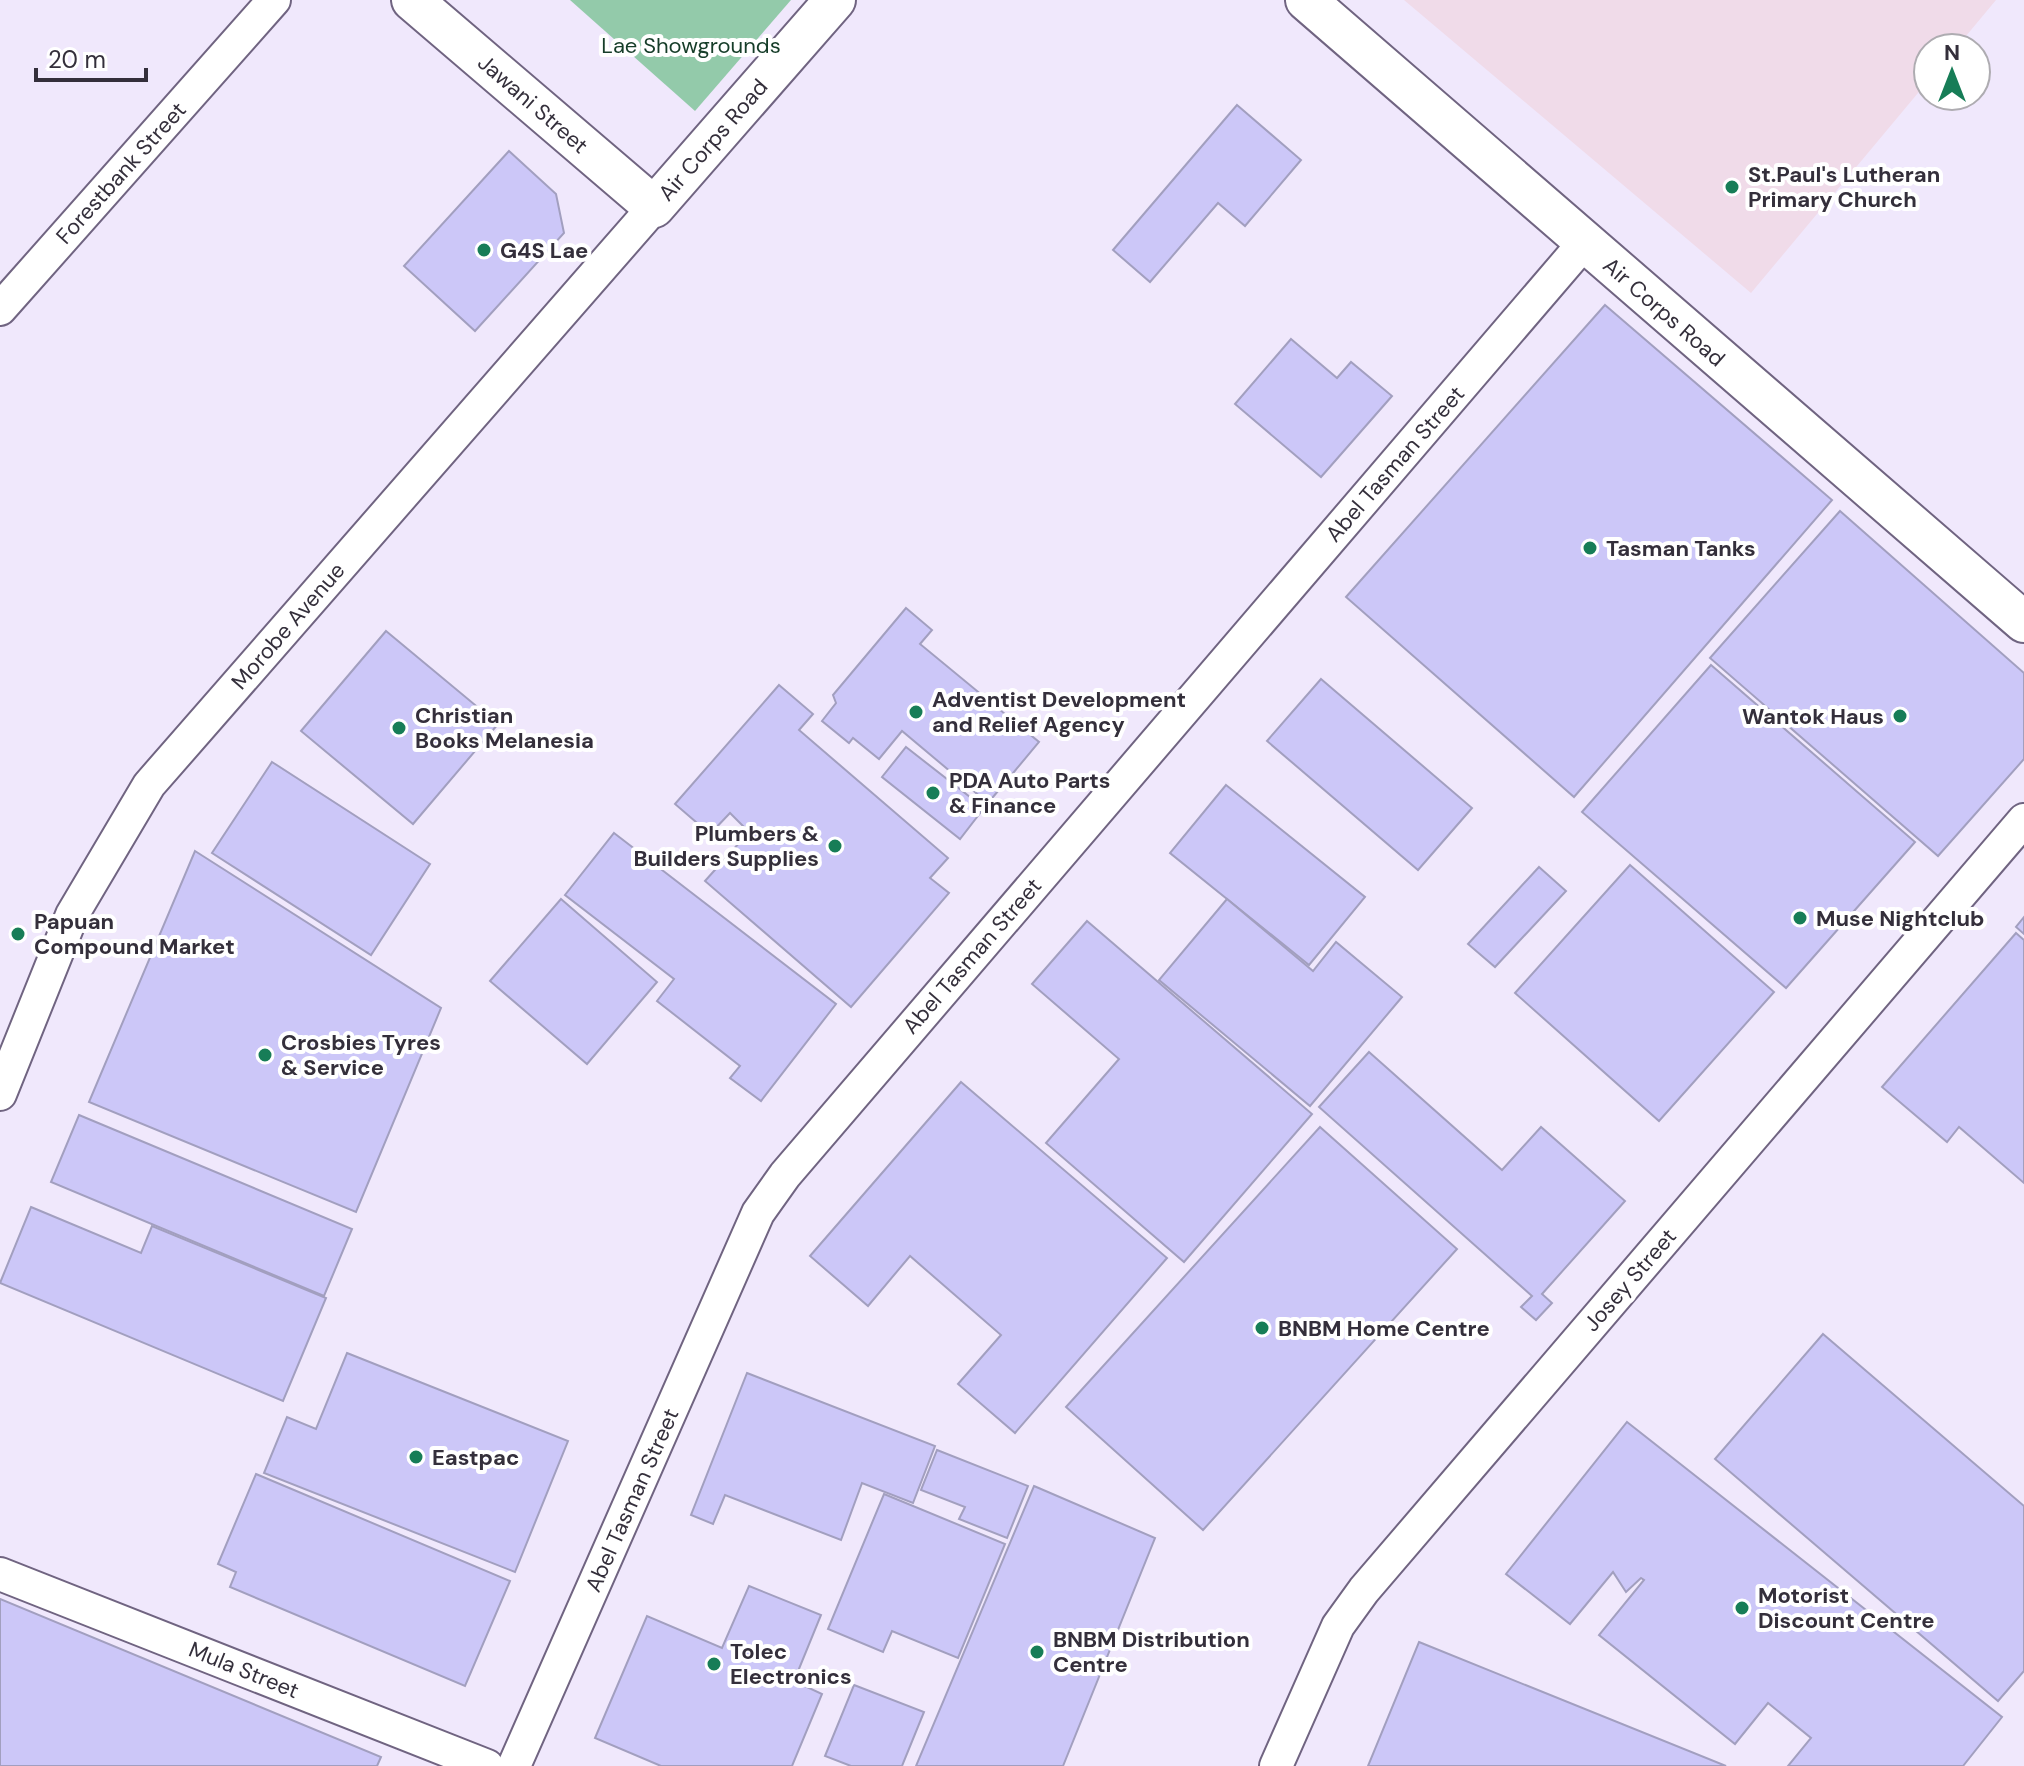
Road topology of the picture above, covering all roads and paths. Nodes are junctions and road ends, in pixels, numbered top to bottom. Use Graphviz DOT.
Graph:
graph roads {
  1 [pos="274,0"];
  2 [pos="412,0"];
  3 [pos="835,0"];
  4 [pos="1306,0"];
  5 [pos="654,207"];
  6 [pos="1584,243"];
  7 [pos="0,309"];
  8 [pos="2024,622"];
  9 [pos="2024,820"];
  10 [pos="0,1094"];
  11 [pos="0,1574"];
  12 [pos="487,1766"];
  13 [pos="514,1766"];
  14 [pos="1276,1766"];
  1 -- 7 [label="street, Forestbank Street"];
  2 -- 5 [label="street, Jawani Street"];
  3 -- 5 [label="street, Air Corps Road"];
  4 -- 6 [label="street, Air Corps Road"];
  5 -- 10 [label="street, Morobe Avenue"];
  6 -- 8 [label="street, Air Corps Road"];
  6 -- 13 [label="street, Abel Tasman Street"];
  9 -- 14 [label="street, Josey Street"];
  11 -- 12 [label="street, Mula Street"];
}
